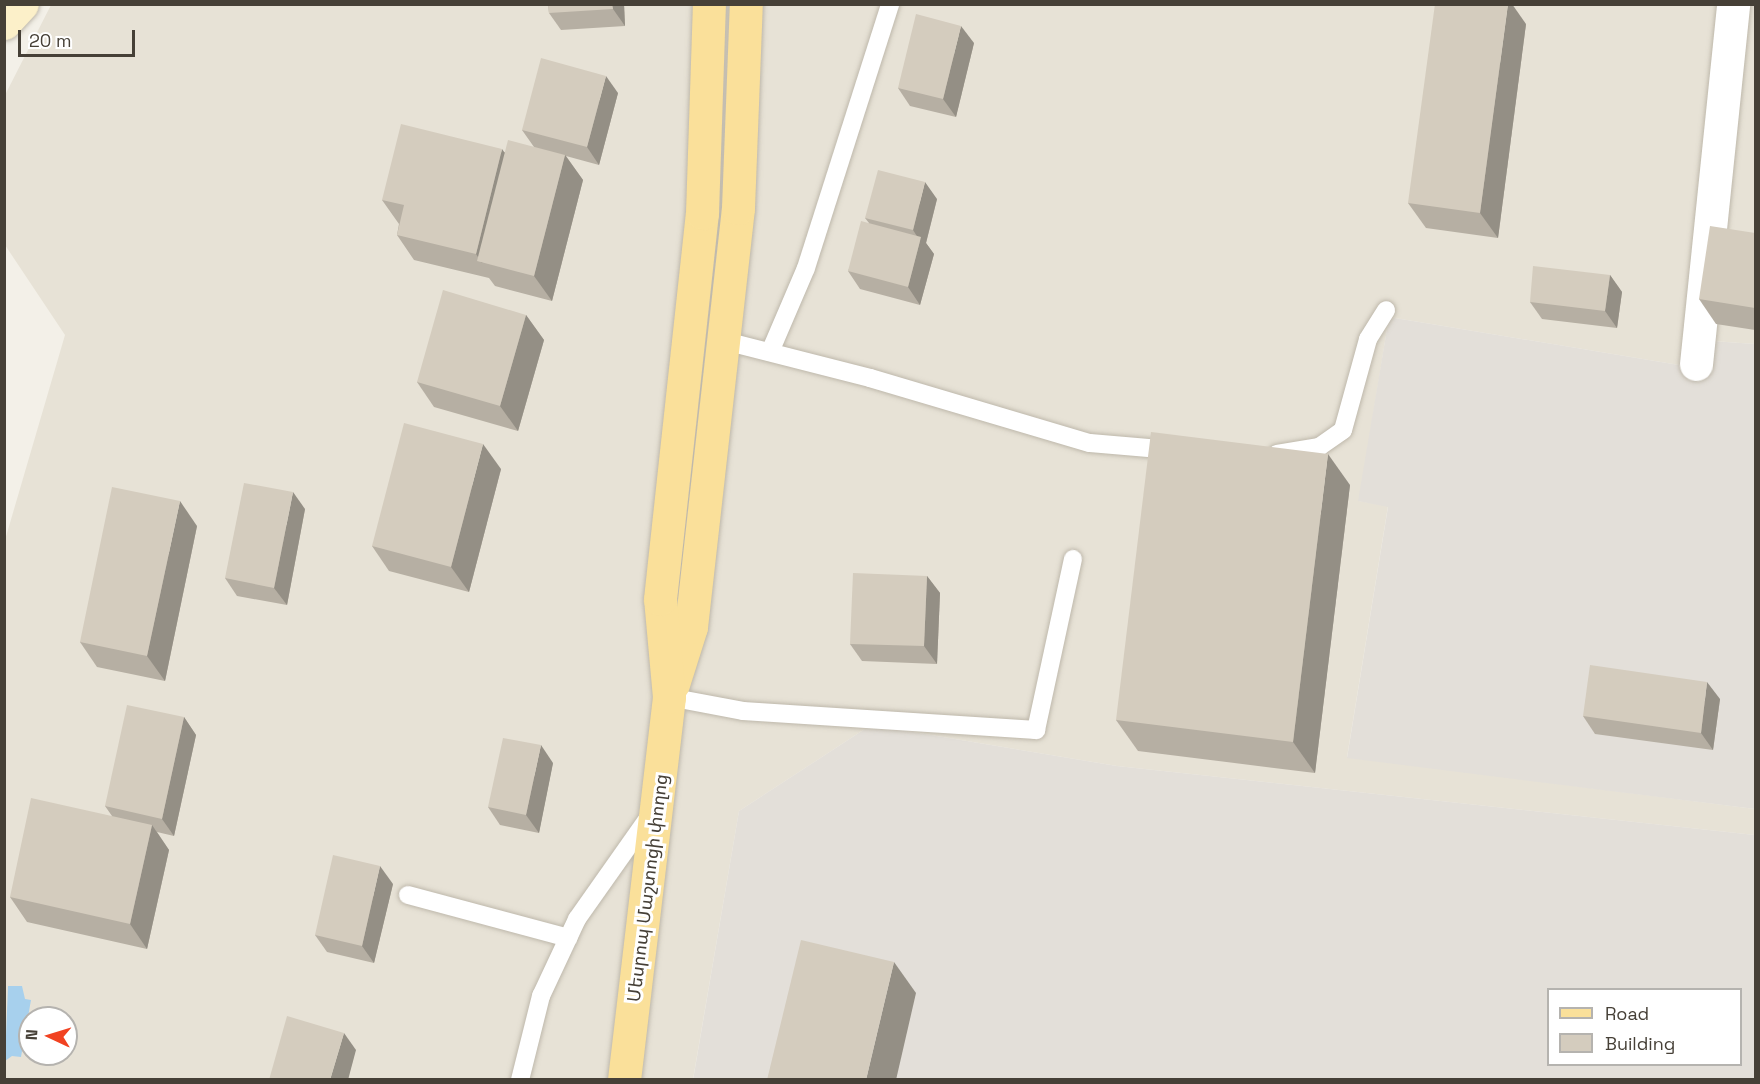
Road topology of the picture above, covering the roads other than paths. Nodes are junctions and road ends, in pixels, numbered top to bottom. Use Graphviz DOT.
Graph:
graph roads {
  1 [pos="22,4"];
  2 [pos="709,4"];
  3 [pos="746,4"];
  4 [pos="890,4"];
  5 [pos="1732,4"];
  6 [pos="4,23"];
  7 [pos="1386,310"];
  8 [pos="720,340"];
  9 [pos="770,352"];
  10 [pos="1696,364"];
  11 [pos="1191,451"];
  12 [pos="1259,457"];
  13 [pos="1073,559"];
  14 [pos="669,697"];
  15 [pos="659,804"];
  16 [pos="408,895"];
  17 [pos="568,938"];
  18 [pos="519,1080"];
  19 [pos="624,1080"];
  1 -- 6 [label="street"];
  2 -- 14 [label="main road"];
  3 -- 8 [label="main road"];
  4 -- 9 [label="lane"];
  5 -- 10 [label="street"];
  7 -- 12 [label="lane"];
  8 -- 9 [label="lane"];
  8 -- 14 [label="main road"];
  9 -- 11 [label="lane"];
  13 -- 14 [label="lane"];
  14 -- 15 [label="main road, Մեսրոպ Մաշտոցի փողոց"];
  15 -- 17 [label="lane"];
  15 -- 19 [label="main road, Մեսրոպ Մաշտոցի փողոց"];
  16 -- 17 [label="lane"];
  17 -- 18 [label="lane"];
}
